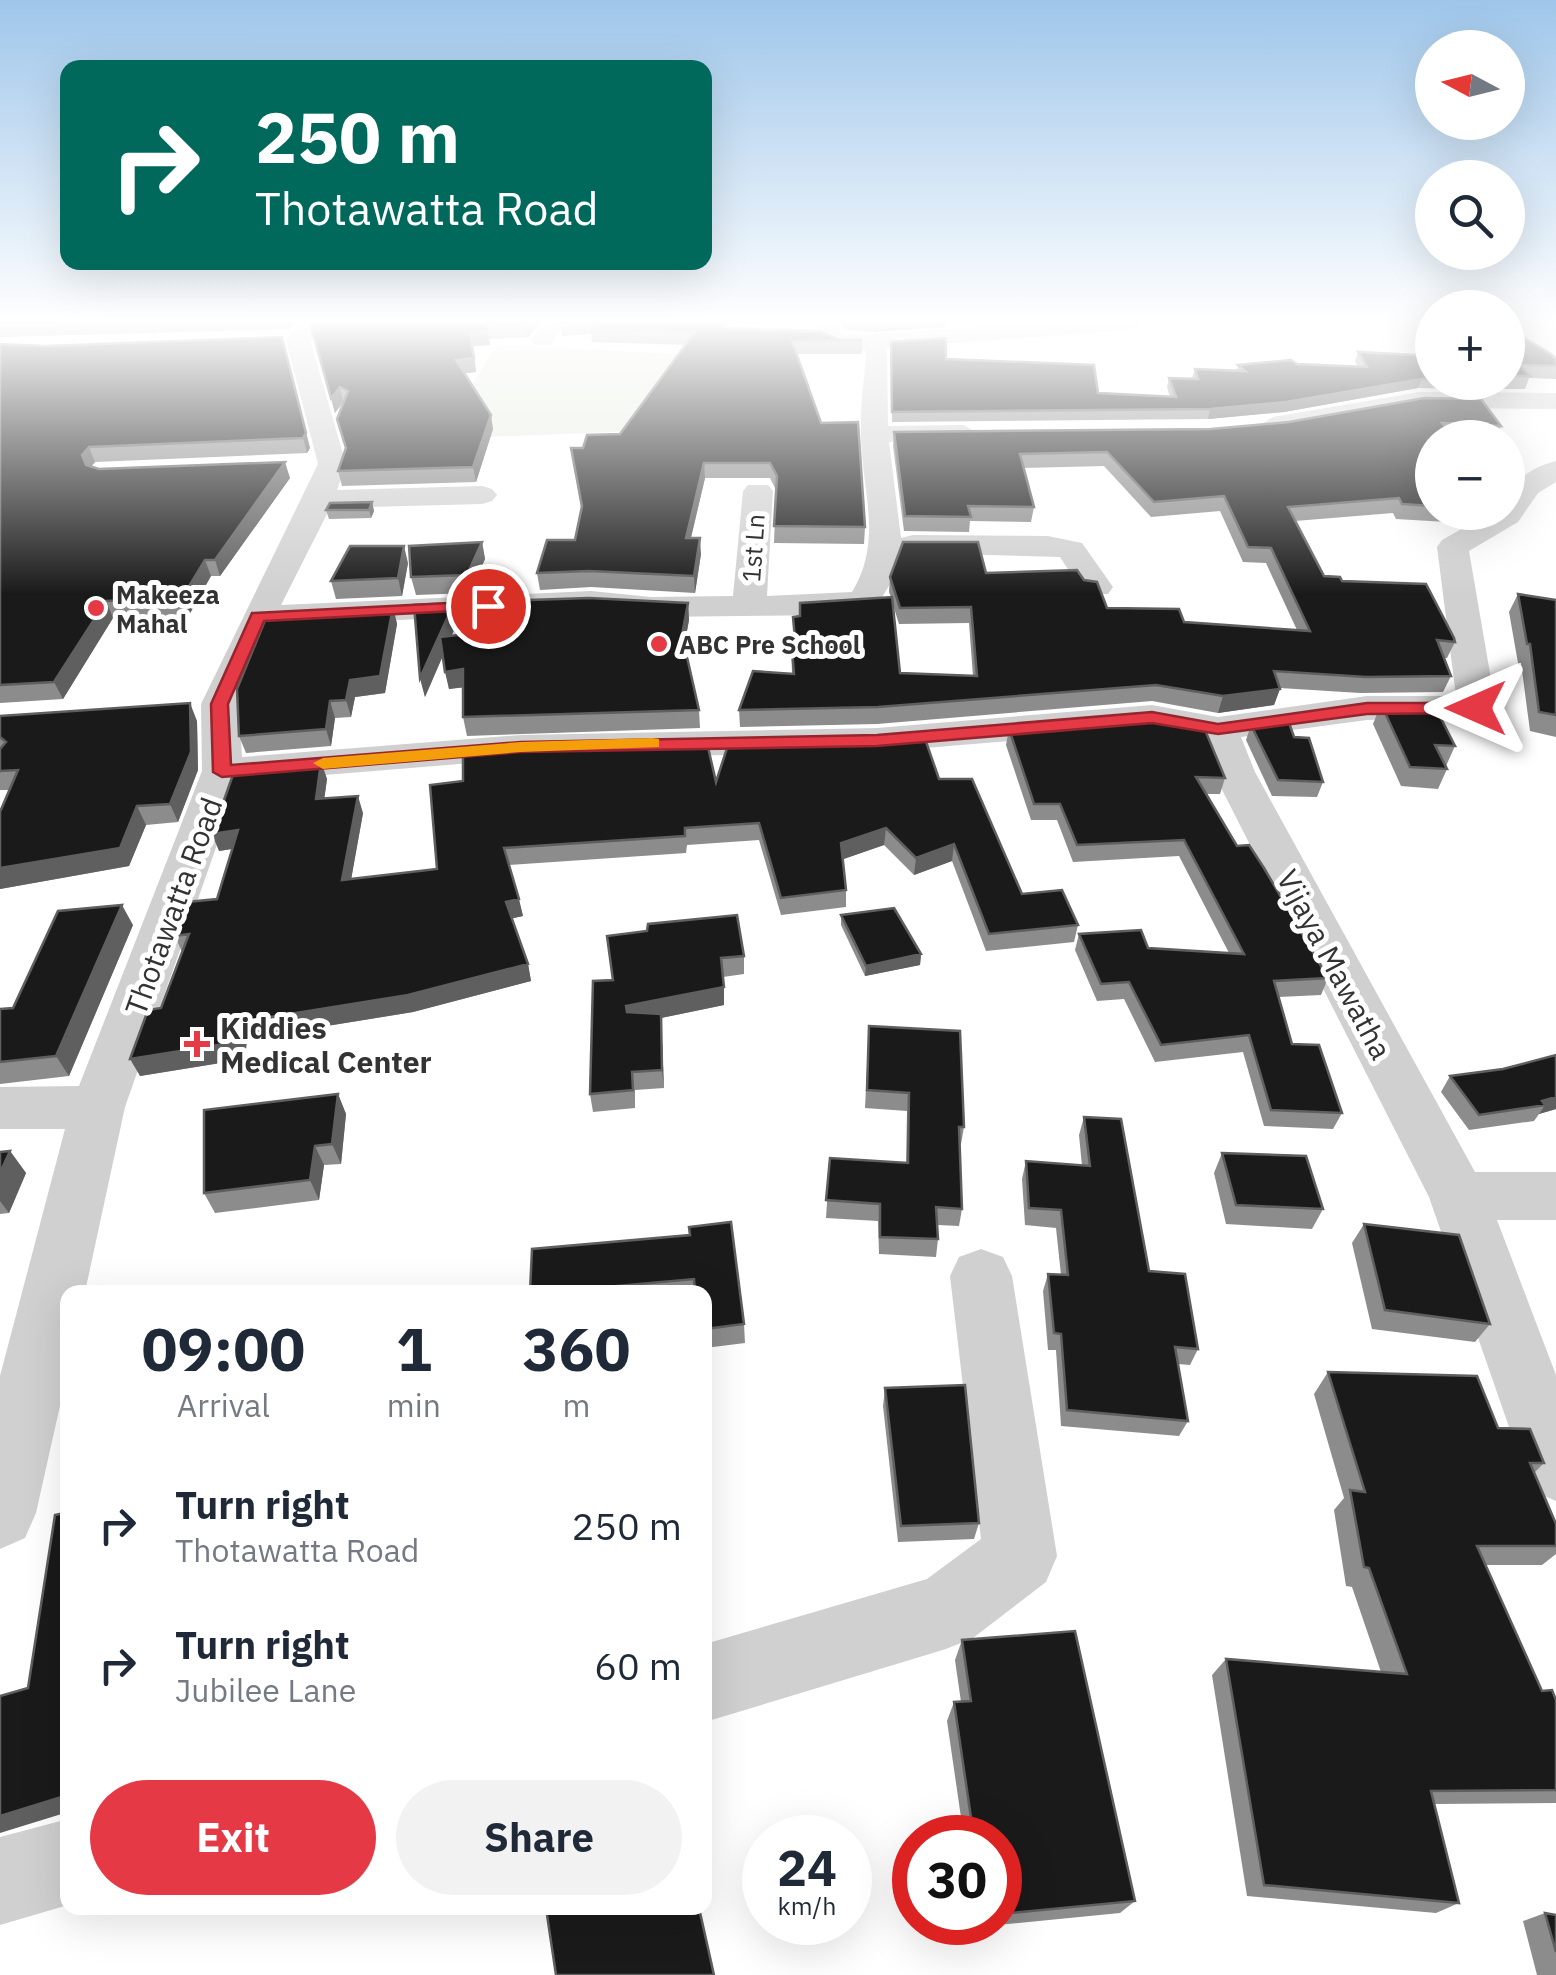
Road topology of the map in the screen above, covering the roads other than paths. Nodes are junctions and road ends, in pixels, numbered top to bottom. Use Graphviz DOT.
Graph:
graph roads {
  1 [pos="307,410"];
  2 [pos="875,410"];
  3 [pos="1356,410"];
  4 [pos="1246,428"];
  5 [pos="986,433"];
  6 [pos="874,434"];
  7 [pos="1556,470"];
  8 [pos="315,476"];
  9 [pos="758,491"];
  10 [pos="482,496"];
  11 [pos="888,544"];
  12 [pos="1096,587"];
  13 [pos="749,606"];
  14 [pos="258,616"];
  15 [pos="1218,729"];
  16 [pos="222,772"];
  17 [pos="0,1108"];
  18 [pos="98,1108"];
  19 [pos="1458,1196"];
  20 [pos="1556,1196"];
  21 [pos="980,1276"];
  22 [pos="1556,1466"];
  23 [pos="0,1512"];
  24 [pos="712,1680"];
  25 [pos="60,1864"];
  26 [pos="0,1881"];
  1 -- 8 [label="street"];
  2 -- 6 [label="street"];
  3 -- 4 [label="street"];
  5 -- 6 [label="street"];
  6 -- 11 [label="street"];
  7 -- 15 [label="street"];
  8 -- 10 [label="street"];
  8 -- 14 [label="street, Thotawatta Road"];
  9 -- 13 [label="street, 1st Ln"];
  11 -- 12 [label="street"];
  11 -- 13 [label="street"];
  13 -- 14 [label="street"];
  14 -- 16 [label="street, Thotawatta Road"];
  15 -- 16 [label="street"];
  15 -- 19 [label="street, Vijaya Mawatha"];
  16 -- 18 [label="street, Thotawatta Road"];
  17 -- 18 [label="street"];
  18 -- 23 [label="street, Thotawatta Road"];
  19 -- 20 [label="street"];
  19 -- 22 [label="street, Vijaya Mawatha"];
  21 -- 24 [label="street"];
  25 -- 26 [label="street"];
}
